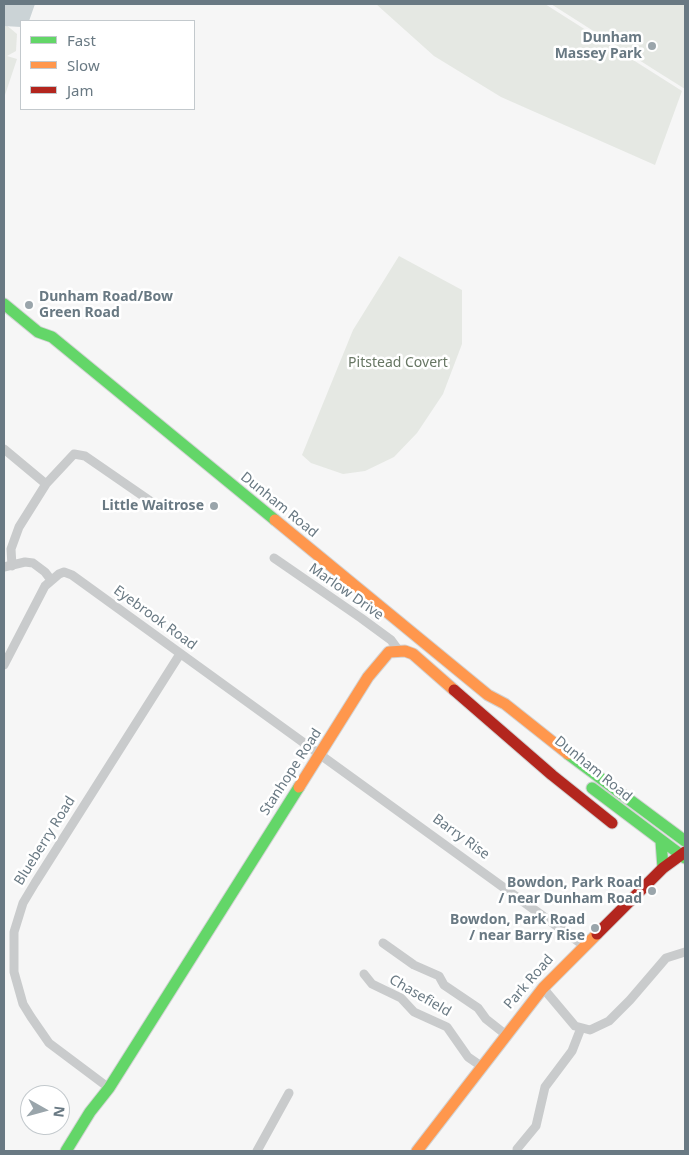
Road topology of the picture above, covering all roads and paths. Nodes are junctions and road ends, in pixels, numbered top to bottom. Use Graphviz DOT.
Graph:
graph roads {
  1 [pos="4,290"];
  2 [pos="4,304"];
  3 [pos="52,338"];
  4 [pos="4,449"];
  5 [pos="46,484"];
  6 [pos="156,505"];
  7 [pos="274,558"];
  8 [pos="8,566"];
  9 [pos="51,580"];
  10 [pos="399,651"];
  11 [pos="180,654"];
  12 [pos="4,665"];
  13 [pos="488,695"];
  14 [pos="322,754"];
  15 [pos="569,770"];
  16 [pos="584,781"];
  17 [pos="656,821"];
  18 [pos="612,823"];
  19 [pos="662,841"];
  20 [pos="685,841"];
  21 [pos="683,855"];
  22 [pos="663,868"];
  23 [pos="383,942"];
  24 [pos="583,945"];
  25 [pos="685,952"];
  26 [pos="364,974"];
  27 [pos="542,988"];
  28 [pos="581,1028"];
  29 [pos="505,1034"];
  30 [pos="481,1066"];
  31 [pos="109,1088"];
  32 [pos="289,1093"];
  33 [pos="517,1149"];
  34 [pos="66,1151"];
  35 [pos="256,1151"];
  36 [pos="417,1151"];
  1 -- 3 [label="main road, Dunham Road"];
  2 -- 3 [label="main road, Dunham Road"];
  3 -- 13 [label="main road, Dunham Road"];
  4 -- 5 [label="street"];
  5 -- 6 [label="street"];
  5 -- 8 [label="street"];
  7 -- 10 [label="street, Marlow Drive"];
  8 -- 9 [label="street"];
  9 -- 11 [label="street, Eyebrook Road"];
  9 -- 12 [label="street"];
  10 -- 14 [label="main road, Stanhope Road"];
  10 -- 18 [label="main road"];
  11 -- 14 [label="street, Eyebrook Road"];
  11 -- 31 [label="street, Blueberry Road"];
  13 -- 15 [label="main road, Dunham Road"];
  13 -- 17 [label="main road, Dunham Road"];
  14 -- 24 [label="street, Barry Rise"];
  14 -- 31 [label="main road, Stanhope Road"];
  16 -- 19 [label="main road, Dunham Road"];
  17 -- 20 [label="main road, Dunham Road"];
  17 -- 21 [label="main road"];
  19 -- 21 [label="main road, Dunham Road"];
  19 -- 22 [label="main road"];
  21 -- 22 [label="main road, Park Road"];
  22 -- 24 [label="main road, Park Road"];
  23 -- 29 [label="street"];
  24 -- 27 [label="main road, Park Road"];
  25 -- 28 [label="street"];
  26 -- 30 [label="street, Chasefield"];
  27 -- 28 [label="street"];
  27 -- 29 [label="main road, Park Road"];
  28 -- 33 [label="street"];
  29 -- 30 [label="main road, Park Road"];
  30 -- 36 [label="main road, Park Road"];
  31 -- 34 [label="main road, Stanhope Road"];
  32 -- 35 [label="street"];
}
